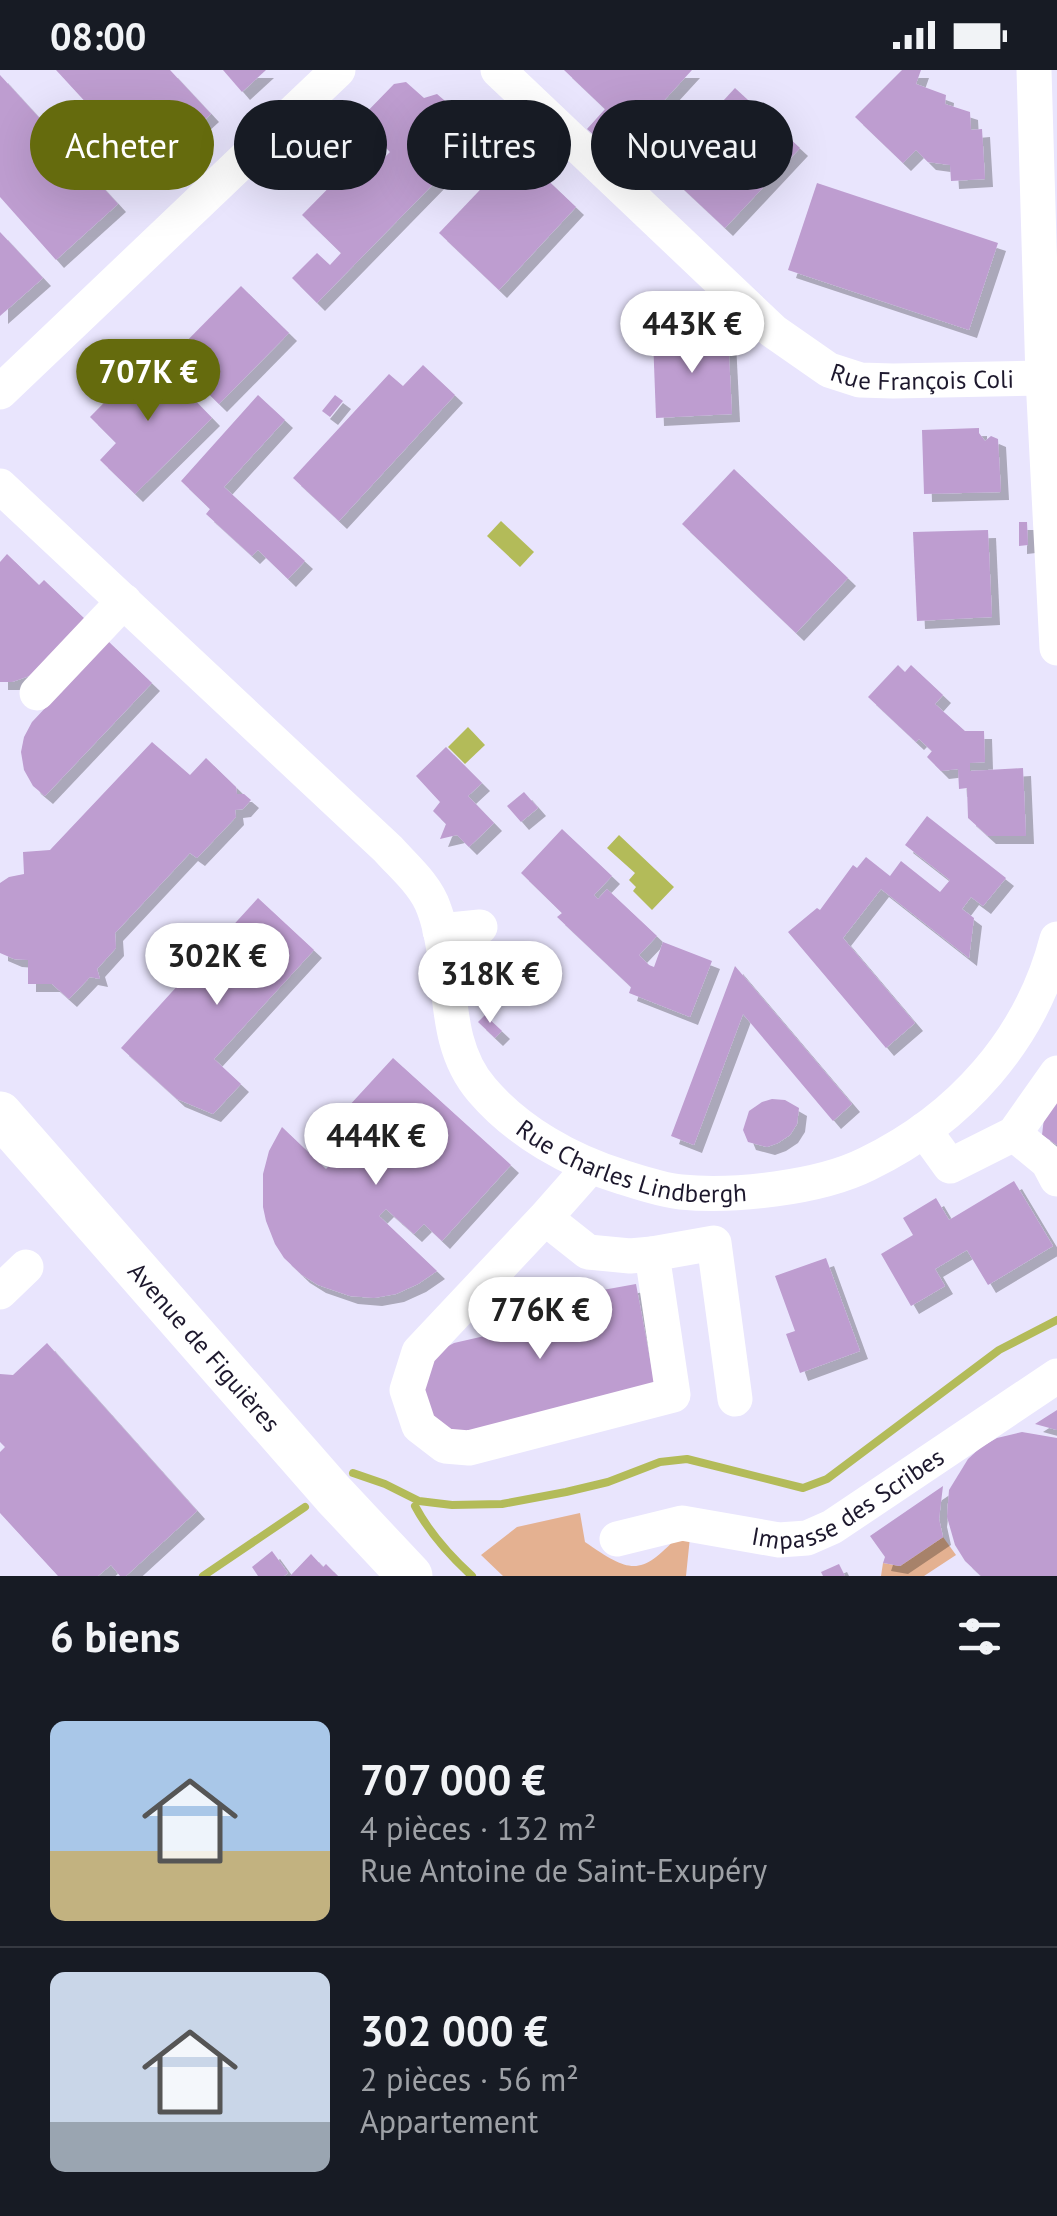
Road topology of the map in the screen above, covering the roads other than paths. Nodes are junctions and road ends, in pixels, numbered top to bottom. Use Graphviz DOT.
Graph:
graph roads {
  1 [pos="338,70"];
  2 [pos="498,70"];
  3 [pos="1034,70"];
  4 [pos="1047,167"];
  5 [pos="1049,324"];
  6 [pos="1044,378"];
  7 [pos="0,392"];
  8 [pos="0,486"];
  9 [pos="124,601"];
  10 [pos="1057,648"];
  11 [pos="36,693"];
  12 [pos="480,927"];
  13 [pos="440,931"];
  14 [pos="1057,939"];
  15 [pos="1057,1073"];
  16 [pos="0,1114"];
  17 [pos="924,1130"];
  18 [pos="1014,1134"];
  19 [pos="590,1167"];
  20 [pos="1057,1179"];
  21 [pos="545,1218"];
  22 [pos="652,1254"];
  23 [pos="26,1267"];
  24 [pos="0,1292"];
  25 [pos="1057,1376"];
  26 [pos="735,1398"];
  27 [pos="617,1539"];
  28 [pos="410,1576"];
  1 -- 7 [label="street"];
  2 -- 6 [label="street, Rue François Coli"];
  3 -- 4 [label="street"];
  4 -- 5 [label="street"];
  5 -- 6 [label="street"];
  6 -- 10 [label="street"];
  8 -- 9 [label="street, Rue Charles Lindbergh"];
  9 -- 11 [label="street"];
  9 -- 13 [label="street, Rue Charles Lindbergh"];
  12 -- 13 [label="street"];
  13 -- 19 [label="street, Rue Charles Lindbergh"];
  14 -- 17 [label="street, Rue Charles Lindbergh"];
  15 -- 18 [label="street"];
  16 -- 28 [label="main road, Avenue de Figuières"];
  17 -- 18 [label="street"];
  17 -- 19 [label="street, Rue Charles Lindbergh"];
  18 -- 20 [label="street"];
  19 -- 21 [label="street"];
  21 -- 22 [label="street"];
  21 -- 22 [label="street"];
  22 -- 26 [label="street"];
  23 -- 24 [label="street"];
  25 -- 27 [label="street, Impasse des Scribes"];
}
